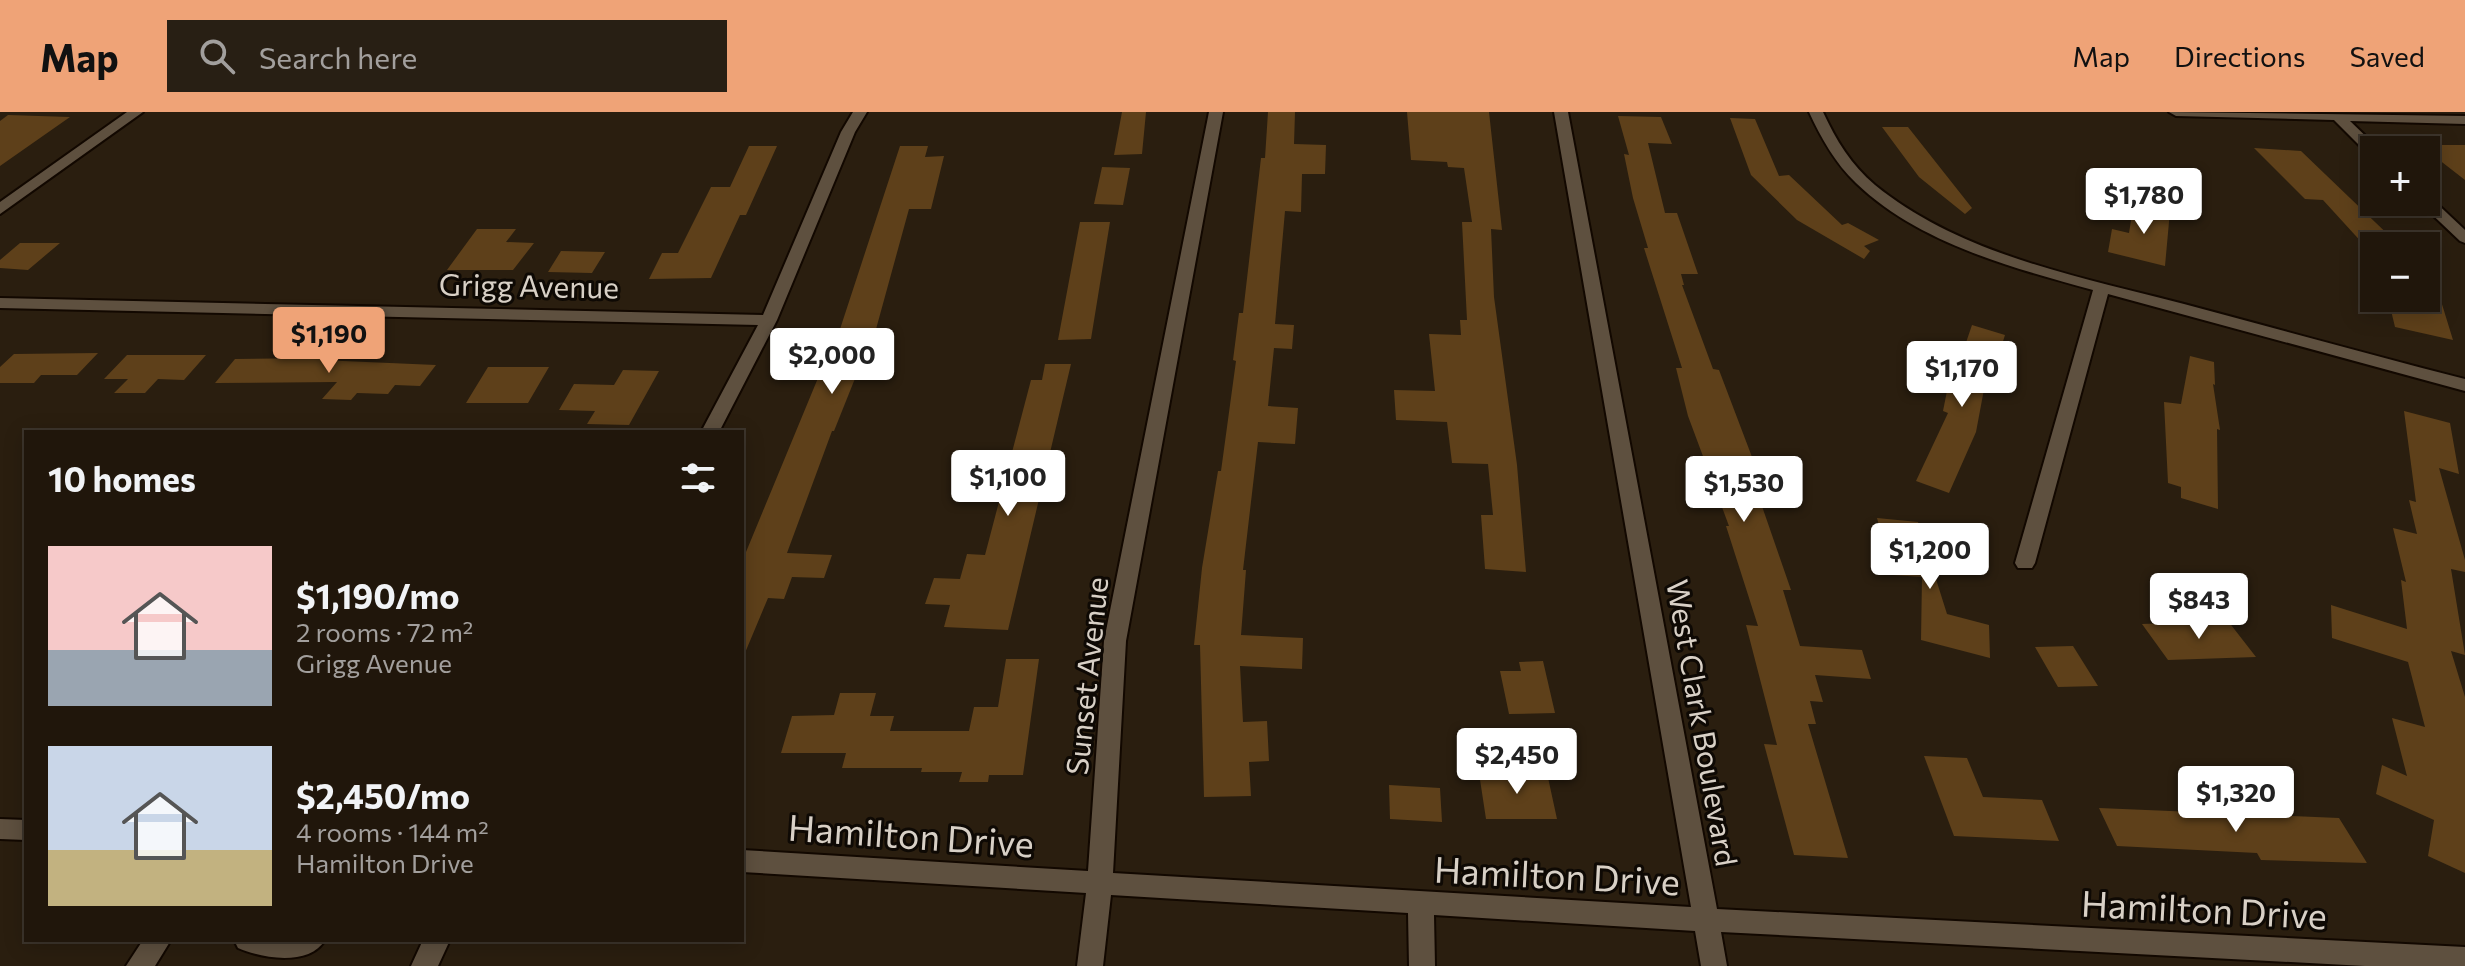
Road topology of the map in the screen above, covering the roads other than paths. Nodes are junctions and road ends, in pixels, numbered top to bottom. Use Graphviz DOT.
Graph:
graph roads {
  1 [pos="136,112"];
  2 [pos="860,112"];
  3 [pos="1216,112"];
  4 [pos="1561,112"];
  5 [pos="1816,112"];
  6 [pos="2176,112"];
  7 [pos="2339,118"];
  8 [pos="2465,120"];
  9 [pos="2360,138"];
  10 [pos="0,209"];
  11 [pos="2440,214"];
  12 [pos="2465,238"];
  13 [pos="2102,288"];
  14 [pos="0,303"];
  15 [pos="769,320"];
  16 [pos="2465,385"];
  17 [pos="711,430"];
  18 [pos="2025,563"];
  19 [pos="0,829"];
  20 [pos="24,830"];
  21 [pos="744,861"];
  22 [pos="1100,885"];
  23 [pos="1421,904"];
  24 [pos="1707,920"];
  25 [pos="157,942"];
  26 [pos="251,942"];
  27 [pos="309,942"];
  28 [pos="436,942"];
  29 [pos="2465,959"];
  30 [pos="139,966"];
  31 [pos="424,966"];
  32 [pos="1090,966"];
  33 [pos="1422,966"];
  34 [pos="1714,966"];
  1 -- 10 [label="street"];
  2 -- 15 [label="street"];
  3 -- 22 [label="street, Sunset Avenue"];
  4 -- 24 [label="street, West Clark Boulevard"];
  5 -- 13 [label="street"];
  6 -- 7 [label="street"];
  7 -- 8 [label="street"];
  7 -- 9 [label="street"];
  11 -- 12 [label="street"];
  13 -- 16 [label="street"];
  13 -- 18 [label="street"];
  14 -- 15 [label="street, Grigg Avenue"];
  15 -- 17 [label="street"];
  19 -- 20 [label="street"];
  21 -- 22 [label="street, Hamilton Drive"];
  22 -- 23 [label="street, Hamilton Drive"];
  22 -- 32 [label="street, Sunset Avenue"];
  23 -- 24 [label="street, Hamilton Drive"];
  23 -- 33 [label="street"];
  24 -- 29 [label="street, Hamilton Drive"];
  24 -- 34 [label="street, West Clark Boulevard"];
  25 -- 30 [label="street"];
  26 -- 27 [label="street"];
  28 -- 31 [label="street"];
}
